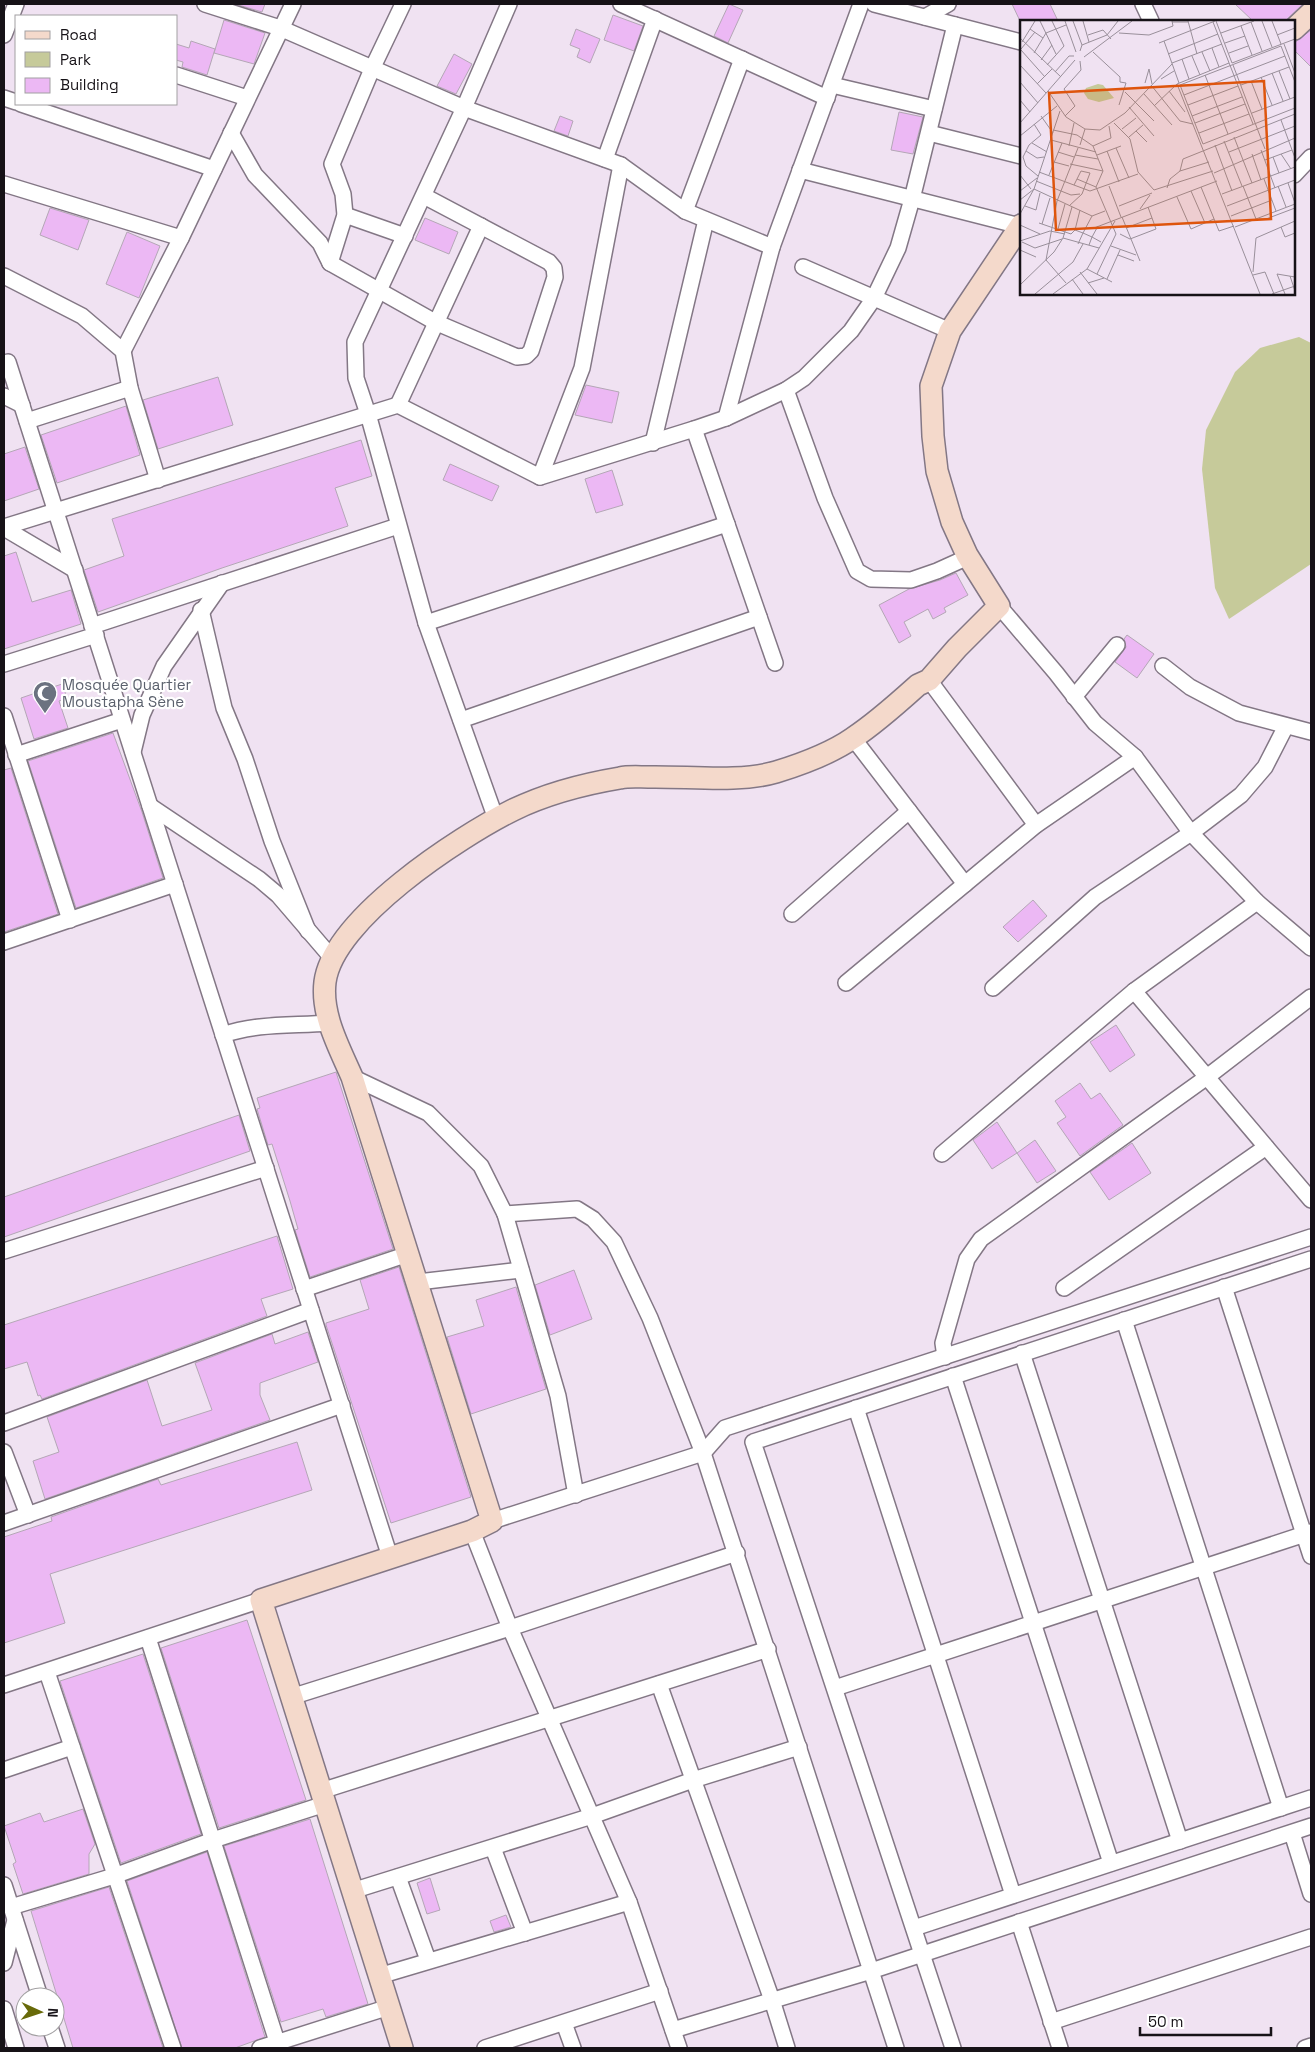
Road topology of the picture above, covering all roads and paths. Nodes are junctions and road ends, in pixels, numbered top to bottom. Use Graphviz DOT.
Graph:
graph roads {
  1 [pos="16,4"];
  2 [pos="205,4"];
  3 [pos="293,4"];
  4 [pos="402,4"];
  5 [pos="510,4"];
  6 [pos="621,4"];
  7 [pos="861,4"];
  8 [pos="874,4"];
  9 [pos="948,4"];
  10 [pos="1144,4"];
  11 [pos="1311,13"];
  12 [pos="925,17"];
  13 [pos="655,19"];
  14 [pos="13,20"];
  15 [pos="1151,20"];
  16 [pos="955,25"];
  17 [pos="280,28"];
  18 [pos="1295,28"];
  19 [pos="4,35"];
  20 [pos="1020,42"];
  21 [pos="742,59"];
  22 [pos="372,69"];
  23 [pos="178,75"];
  24 [pos="830,91"];
  25 [pos="247,98"];
  26 [pos="24,105"];
  27 [pos="464,108"];
  28 [pos="934,109"];
  29 [pos="231,133"];
  30 [pos="929,133"];
  31 [pos="1020,156"];
  32 [pos="1311,158"];
  33 [pos="605,159"];
  34 [pos="621,165"];
  35 [pos="214,169"];
  36 [pos="800,170"];
  37 [pos="1295,174"];
  38 [pos="4,184"];
  39 [pos="424,196"];
  40 [pos="912,199"];
  41 [pos="685,211"];
  42 [pos="345,215"];
  43 [pos="706,220"];
  44 [pos="1020,225"];
  45 [pos="481,226"];
  46 [pos="1020,227"];
  47 [pos="405,236"];
  48 [pos="181,238"];
  49 [pos="772,247"];
  50 [pos="330,263"];
  51 [pos="803,267"];
  52 [pos="4,276"];
  53 [pos="379,291"];
  54 [pos="874,298"];
  55 [pos="435,322"];
  56 [pos="950,332"];
  57 [pos="123,352"];
  58 [pos="8,362"];
  59 [pos="130,388"];
  60 [pos="786,390"];
  61 [pos="4,396"];
  62 [pos="22,405"];
  63 [pos="398,405"];
  64 [pos="368,414"];
  65 [pos="726,418"];
  66 [pos="27,421"];
  67 [pos="694,429"];
  68 [pos="653,443"];
  69 [pos="540,477"];
  70 [pos="158,480"];
  71 [pos="56,512"];
  72 [pos="727,524"];
  73 [pos="398,526"];
  74 [pos="4,528"];
  75 [pos="968,557"];
  76 [pos="74,570"];
  77 [pos="222,583"];
  78 [pos="998,606"];
  79 [pos="201,610"];
  80 [pos="759,617"];
  81 [pos="426,623"];
  82 [pos="94,631"];
  83 [pos="1117,645"];
  84 [pos="775,663"];
  85 [pos="4,664"];
  86 [pos="1163,666"];
  87 [pos="929,680"];
  88 [pos="1074,697"];
  89 [pos="4,716"];
  90 [pos="122,720"];
  91 [pos="461,720"];
  92 [pos="1286,726"];
  93 [pos="1311,732"];
  94 [pos="853,738"];
  95 [pos="133,752"];
  96 [pos="16,755"];
  97 [pos="1135,757"];
  98 [pos="150,806"];
  99 [pos="909,811"];
  100 [pos="496,819"];
  101 [pos="1036,825"];
  102 [pos="1191,833"];
  103 [pos="175,884"];
  104 [pos="965,884"];
  105 [pos="1257,902"];
  106 [pos="792,914"];
  107 [pos="70,920"];
  108 [pos="308,931"];
  109 [pos="4,942"];
  110 [pos="1311,948"];
  111 [pos="332,958"];
  112 [pos="846,983"];
  113 [pos="993,988"];
  114 [pos="1134,991"];
  115 [pos="1311,997"];
  116 [pos="329,1023"];
  117 [pos="223,1035"];
  118 [pos="352,1077"];
  119 [pos="1207,1077"];
  120 [pos="1266,1147"];
  121 [pos="942,1154"];
  122 [pos="266,1168"];
  123 [pos="1311,1200"];
  124 [pos="505,1214"];
  125 [pos="1311,1237"];
  126 [pos="4,1252"];
  127 [pos="408,1254"];
  128 [pos="1311,1259"];
  129 [pos="521,1270"];
  130 [pos="418,1282"];
  131 [pos="1224,1287"];
  132 [pos="1064,1288"];
  133 [pos="304,1289"];
  134 [pos="311,1310"];
  135 [pos="1124,1320"];
  136 [pos="1022,1353"];
  137 [pos="945,1357"];
  138 [pos="953,1376"];
  139 [pos="342,1405"];
  140 [pos="856,1408"];
  141 [pos="4,1423"];
  142 [pos="4,1452"];
  143 [pos="703,1453"];
  144 [pos="576,1495"];
  145 [pos="28,1515"];
  146 [pos="492,1520"];
  147 [pos="4,1523"];
  148 [pos="472,1530"];
  149 [pos="1308,1533"];
  150 [pos="737,1554"];
  151 [pos="1311,1556"];
  152 [pos="390,1557"];
  153 [pos="1204,1567"];
  154 [pos="261,1600"];
  155 [pos="1102,1600"];
  156 [pos="1033,1623"];
  157 [pos="510,1628"];
  158 [pos="148,1638"];
  159 [pos="768,1650"];
  160 [pos="936,1655"];
  161 [pos="47,1672"];
  162 [pos="659,1684"];
  163 [pos="4,1685"];
  164 [pos="835,1688"];
  165 [pos="291,1696"];
  166 [pos="550,1718"];
  167 [pos="72,1747"];
  168 [pos="799,1747"];
  169 [pos="4,1770"];
  170 [pos="693,1780"];
  171 [pos="323,1798"];
  172 [pos="1311,1798"];
  173 [pos="1281,1808"];
  174 [pos="592,1816"];
  175 [pos="1311,1826"];
  176 [pos="1292,1833"];
  177 [pos="213,1840"];
  178 [pos="1180,1841"];
  179 [pos="493,1848"];
  180 [pos="1111,1863"];
  181 [pos="114,1876"];
  182 [pos="398,1876"];
  183 [pos="4,1885"];
  184 [pos="352,1891"];
  185 [pos="1311,1894"];
  186 [pos="1014,1895"];
  187 [pos="629,1902"];
  188 [pos="13,1913"];
  189 [pos="1019,1922"];
  190 [pos="914,1928"];
  191 [pos="525,1933"];
  192 [pos="1311,1936"];
  193 [pos="923,1954"];
  194 [pos="428,1960"];
  195 [pos="4,1963"];
  196 [pos="871,1971"];
  197 [pos="379,1976"];
  198 [pos="37,1987"];
  199 [pos="660,1991"];
  200 [pos="772,2000"];
  201 [pos="389,2008"];
  202 [pos="4,2009"];
  203 [pos="1051,2022"];
  204 [pos="564,2023"];
  205 [pos="673,2030"];
  206 [pos="278,2045"];
  207 [pos="1311,2046"];
  208 [pos="16,2048"];
  209 [pos="173,2048"];
  210 [pos="260,2048"];
  211 [pos="402,2048"];
  212 [pos="485,2048"];
  213 [pos="572,2048"];
  214 [pos="679,2048"];
  215 [pos="787,2048"];
  216 [pos="896,2048"];
  217 [pos="953,2048"];
  218 [pos="1060,2048"];
  219 [pos="1305,2048"];
  1 -- 14 [label="street"];
  2 -- 17 [label="street"];
  3 -- 17 [label="street"];
  4 -- 22 [label="street"];
  5 -- 27 [label="street"];
  6 -- 13 [label="street"];
  7 -- 24 [label="street"];
  8 -- 12 [label="street"];
  9 -- 12 [label="street"];
  10 -- 15 [label="street"];
  11 -- 18 [label="street"];
  12 -- 16 [label="street"];
  13 -- 21 [label="street"];
  13 -- 33 [label="street"];
  14 -- 19 [label="street"];
  16 -- 20 [label="street"];
  16 -- 28 [label="street"];
  17 -- 22 [label="street"];
  17 -- 25 [label="street"];
  21 -- 24 [label="street"];
  21 -- 41 [label="street"];
  22 -- 27 [label="street"];
  22 -- 42 [label="street"];
  23 -- 25 [label="street"];
  24 -- 28 [label="street"];
  24 -- 36 [label="street"];
  25 -- 29 [label="street"];
  26 -- 35 [label="street"];
  27 -- 33 [label="street"];
  27 -- 39 [label="street"];
  28 -- 30 [label="street"];
  29 -- 35 [label="street"];
  29 -- 50 [label="street"];
  30 -- 31 [label="street"];
  30 -- 40 [label="street"];
  32 -- 37 [label="street"];
  33 -- 34 [label="street"];
  34 -- 41 [label="street"];
  34 -- 69 [label="street"];
  35 -- 48 [label="street"];
  36 -- 40 [label="street"];
  36 -- 49 [label="street"];
  38 -- 48 [label="street"];
  39 -- 45 [label="street"];
  39 -- 47 [label="street"];
  40 -- 44 [label="street"];
  40 -- 54 [label="street"];
  41 -- 43 [label="street"];
  42 -- 47 [label="street"];
  42 -- 50 [label="street"];
  43 -- 49 [label="street"];
  43 -- 68 [label="street"];
  45 -- 55 [label="street"];
  45 -- 55 [label="street"];
  46 -- 56 [label="street"];
  47 -- 53 [label="street"];
  48 -- 57 [label="street"];
  49 -- 65 [label="street"];
  50 -- 53 [label="street"];
  51 -- 54 [label="street"];
  52 -- 57 [label="street"];
  53 -- 55 [label="street"];
  53 -- 64 [label="street"];
  54 -- 56 [label="street"];
  54 -- 60 [label="street"];
  55 -- 63 [label="street"];
  56 -- 75 [label="street"];
  57 -- 59 [label="street"];
  58 -- 62 [label="street"];
  59 -- 66 [label="street"];
  59 -- 70 [label="street"];
  60 -- 65 [label="street"];
  60 -- 75 [label="street"];
  61 -- 62 [label="street"];
  62 -- 66 [label="street"];
  63 -- 64 [label="street"];
  63 -- 69 [label="street"];
  64 -- 70 [label="street"];
  64 -- 73 [label="street"];
  65 -- 67 [label="street"];
  66 -- 71 [label="street"];
  67 -- 68 [label="street"];
  67 -- 72 [label="street"];
  68 -- 69 [label="street"];
  70 -- 71 [label="street"];
  71 -- 74 [label="street"];
  71 -- 76 [label="street"];
  72 -- 80 [label="street"];
  72 -- 81 [label="street"];
  73 -- 77 [label="street"];
  73 -- 81 [label="street"];
  74 -- 76 [label="street"];
  75 -- 78 [label="street"];
  76 -- 82 [label="street"];
  77 -- 79 [label="street"];
  77 -- 82 [label="street"];
  78 -- 87 [label="street"];
  78 -- 88 [label="street"];
  79 -- 95 [label="street"];
  79 -- 108 [label="street"];
  80 -- 84 [label="street"];
  80 -- 91 [label="street"];
  81 -- 91 [label="street"];
  82 -- 85 [label="street"];
  82 -- 90 [label="street"];
  83 -- 88 [label="street"];
  86 -- 92 [label="street"];
  87 -- 94 [label="street"];
  87 -- 101 [label="street"];
  88 -- 97 [label="street"];
  89 -- 96 [label="street"];
  90 -- 95 [label="street"];
  90 -- 96 [label="street"];
  91 -- 100 [label="street"];
  92 -- 93 [label="street"];
  92 -- 102 [label="street"];
  94 -- 99 [label="street"];
  94 -- 100 [label="street"];
  95 -- 98 [label="street"];
  96 -- 107 [label="street"];
  97 -- 101 [label="street"];
  97 -- 102 [label="street"];
  98 -- 103 [label="street"];
  98 -- 108 [label="street"];
  99 -- 104 [label="street"];
  99 -- 106 [label="street"];
  100 -- 111 [label="street"];
  101 -- 104 [label="street"];
  102 -- 105 [label="street"];
  102 -- 113 [label="street"];
  103 -- 107 [label="street"];
  103 -- 117 [label="street"];
  104 -- 112 [label="street"];
  105 -- 110 [label="street"];
  105 -- 114 [label="street"];
  107 -- 109 [label="street"];
  108 -- 111 [label="street"];
  111 -- 116 [label="street"];
  114 -- 119 [label="street"];
  114 -- 121 [label="street"];
  115 -- 119 [label="street"];
  116 -- 117 [label="street"];
  116 -- 118 [label="street"];
  117 -- 122 [label="street"];
  118 -- 124 [label="street"];
  118 -- 127 [label="street"];
  119 -- 120 [label="street"];
  119 -- 137 [label="street"];
  120 -- 123 [label="street"];
  120 -- 132 [label="street"];
  122 -- 126 [label="street"];
  122 -- 133 [label="street"];
  124 -- 129 [label="street"];
  124 -- 143 [label="street"];
  125 -- 137 [label="street"];
  127 -- 130 [label="street"];
  127 -- 133 [label="street"];
  128 -- 131 [label="street"];
  129 -- 130 [label="street"];
  129 -- 144 [label="street"];
  130 -- 146 [label="street"];
  131 -- 135 [label="street"];
  131 -- 149 [label="street"];
  133 -- 134 [label="street"];
  134 -- 139 [label="street"];
  134 -- 141 [label="street"];
  135 -- 136 [label="street"];
  135 -- 153 [label="street"];
  136 -- 138 [label="street"];
  136 -- 155 [label="street"];
  137 -- 143 [label="street"];
  138 -- 140 [label="street"];
  138 -- 156 [label="street"];
  139 -- 145 [label="street"];
  139 -- 152 [label="street"];
  140 -- 160 [label="street"];
  140 -- 164 [label="street"];
  142 -- 145 [label="street"];
  143 -- 144 [label="street"];
  143 -- 150 [label="street"];
  144 -- 146 [label="street"];
  145 -- 147 [label="street"];
  146 -- 148 [label="street"];
  148 -- 152 [label="street"];
  148 -- 157 [label="street"];
  149 -- 151 [label="street"];
  149 -- 153 [label="street"];
  150 -- 157 [label="street"];
  150 -- 159 [label="street"];
  152 -- 154 [label="street"];
  153 -- 155 [label="street"];
  153 -- 173 [label="street"];
  154 -- 158 [label="street"];
  154 -- 165 [label="street"];
  155 -- 156 [label="street"];
  155 -- 178 [label="street"];
  156 -- 160 [label="street"];
  156 -- 180 [label="street"];
  157 -- 165 [label="street"];
  157 -- 166 [label="street"];
  158 -- 161 [label="street"];
  158 -- 177 [label="street"];
  159 -- 162 [label="street"];
  159 -- 168 [label="street"];
  160 -- 164 [label="street"];
  160 -- 186 [label="street"];
  161 -- 163 [label="street"];
  161 -- 167 [label="street"];
  162 -- 166 [label="street"];
  162 -- 170 [label="street"];
  164 -- 190 [label="street"];
  165 -- 171 [label="street"];
  166 -- 171 [label="street"];
  166 -- 174 [label="street"];
  167 -- 169 [label="street"];
  167 -- 181 [label="street"];
  168 -- 170 [label="street"];
  168 -- 196 [label="street"];
  170 -- 174 [label="street"];
  170 -- 200 [label="street"];
  171 -- 177 [label="street"];
  171 -- 184 [label="street"];
  172 -- 173 [label="street"];
  173 -- 178 [label="street"];
  174 -- 179 [label="street"];
  174 -- 187 [label="street"];
  175 -- 176 [label="street"];
  176 -- 185 [label="street"];
  176 -- 189 [label="street"];
  177 -- 181 [label="street"];
  177 -- 206 [label="street"];
  178 -- 180 [label="street"];
  179 -- 182 [label="street"];
  179 -- 191 [label="street"];
  180 -- 186 [label="street"];
  181 -- 188 [label="street"];
  181 -- 209 [label="street"];
  182 -- 184 [label="street"];
  182 -- 194 [label="street"];
  183 -- 188 [label="street"];
  184 -- 197 [label="street"];
  186 -- 190 [label="street"];
  187 -- 191 [label="street"];
  187 -- 199 [label="street"];
  188 -- 195 [label="street"];
  188 -- 198 [label="street"];
  189 -- 193 [label="street"];
  189 -- 203 [label="street"];
  190 -- 193 [label="street"];
  191 -- 194 [label="street"];
  192 -- 203 [label="street"];
  193 -- 196 [label="street"];
  193 -- 217 [label="street"];
  194 -- 197 [label="street"];
  196 -- 200 [label="street"];
  196 -- 216 [label="street"];
  197 -- 201 [label="street"];
  199 -- 204 [label="street"];
  199 -- 205 [label="street"];
  200 -- 205 [label="street"];
  200 -- 215 [label="street"];
  201 -- 206 [label="street"];
  201 -- 211 [label="street"];
  202 -- 208 [label="street"];
  203 -- 218 [label="street"];
  204 -- 212 [label="street"];
  204 -- 213 [label="street"];
  205 -- 214 [label="street"];
  206 -- 210 [label="street"];
  207 -- 219 [label="street"];
}
